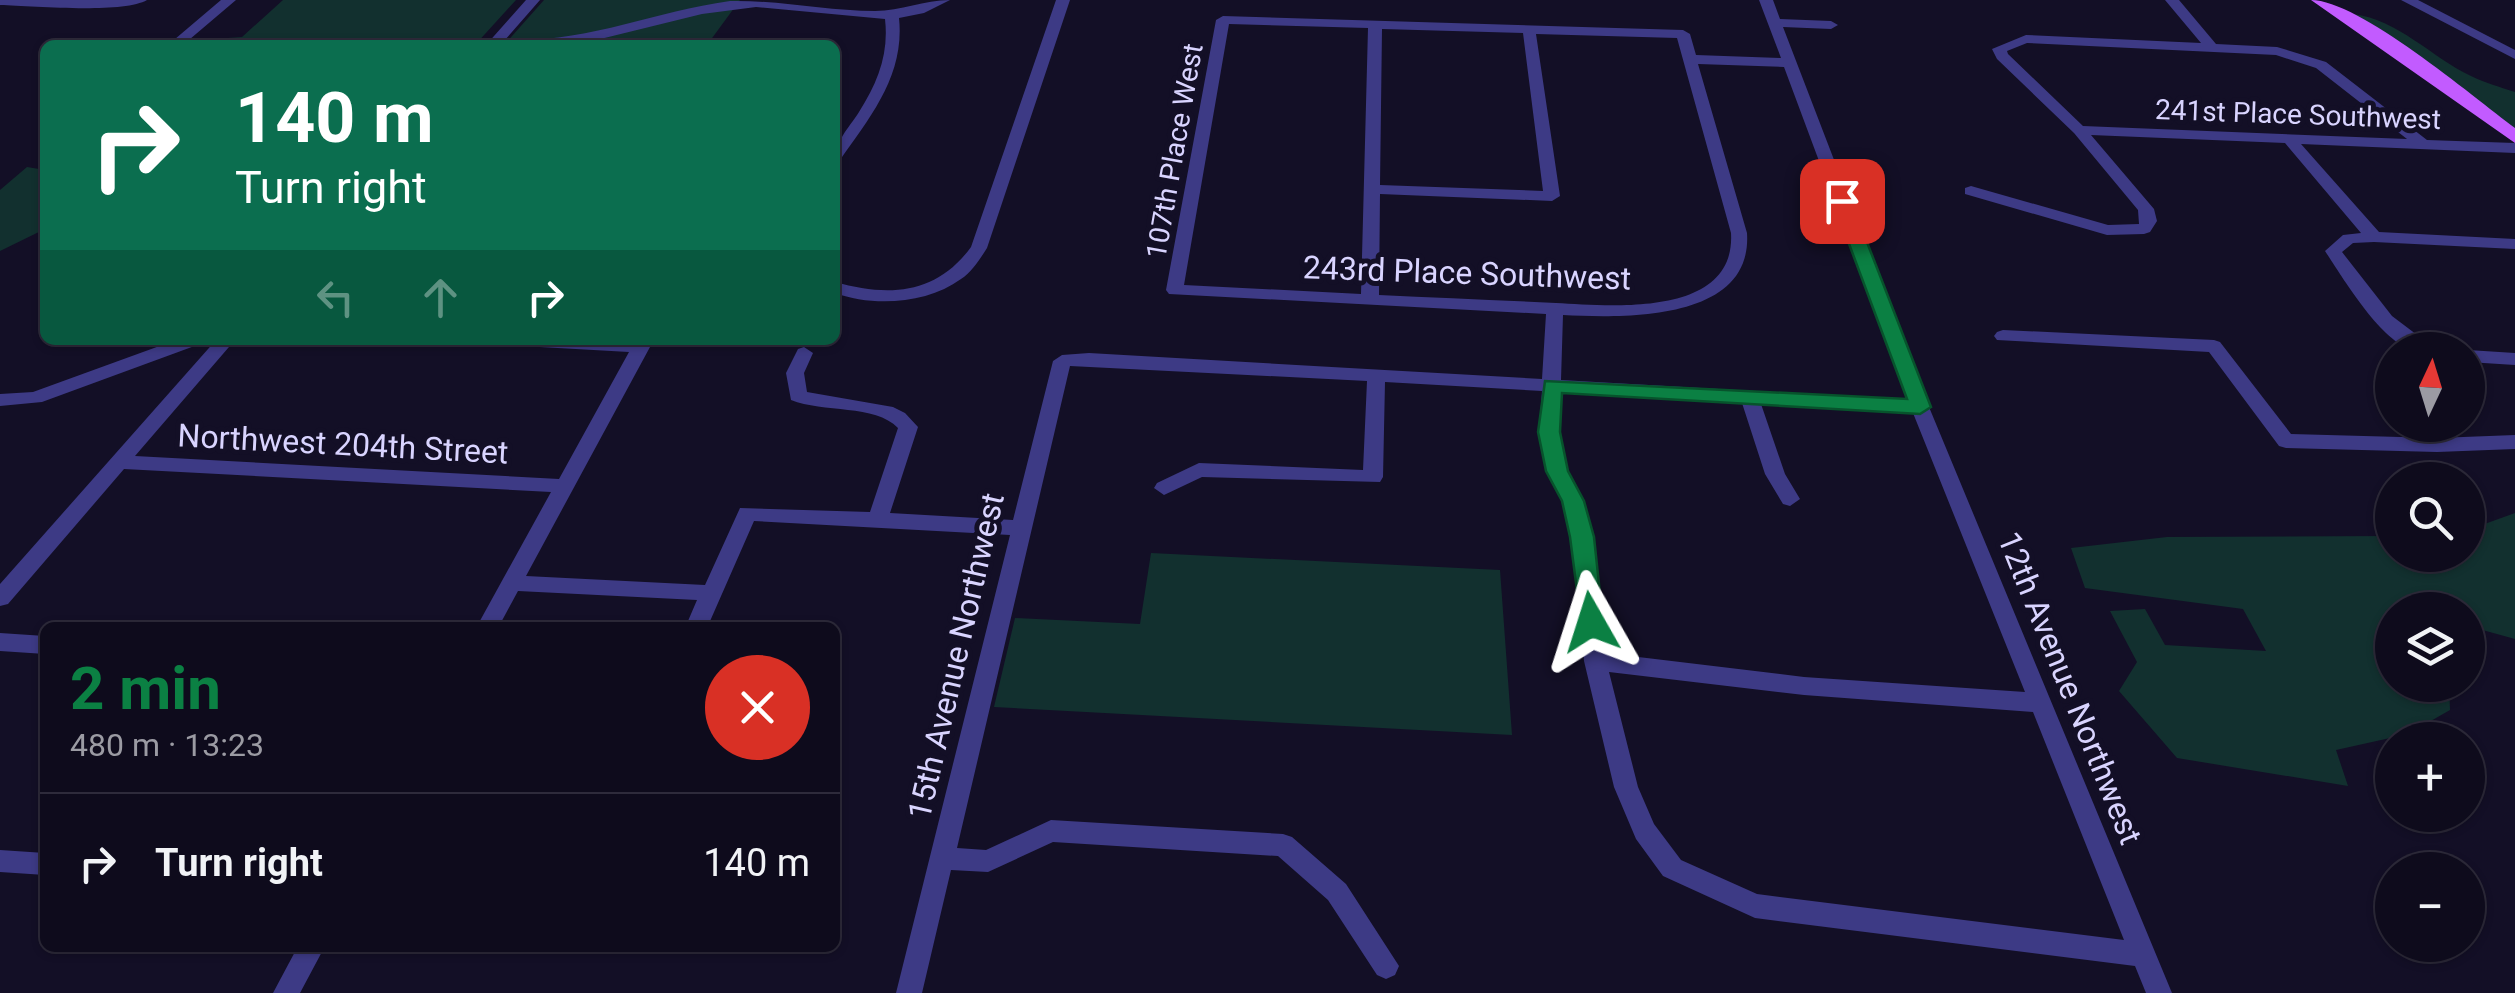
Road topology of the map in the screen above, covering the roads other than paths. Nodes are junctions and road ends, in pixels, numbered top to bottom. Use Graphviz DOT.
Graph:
graph roads {
  1 [pos="140,0"];
  2 [pos="229,0"];
  3 [pos="533,0"];
  4 [pos="943,0"];
  5 [pos="1063,0"];
  6 [pos="1766,0"];
  7 [pos="2172,0"];
  8 [pos="2319,0"];
  9 [pos="2408,0"];
  10 [pos="0,1"];
  11 [pos="892,17"];
  12 [pos="1774,22"];
  13 [pos="1375,25"];
  14 [pos="1831,25"];
  15 [pos="1529,30"];
  16 [pos="182,40"];
  17 [pos="497,40"];
  18 [pos="579,40"];
  19 [pos="2212,48"];
  20 [pos="2515,55"];
  21 [pos="1690,59"];
  22 [pos="1790,63"];
  23 [pos="2078,130"];
  24 [pos="2515,137"];
  25 [pos="2290,140"];
  26 [pos="2422,144"];
  27 [pos="2515,148"];
  28 [pos="840,149"];
  29 [pos="1372,190"];
  30 [pos="1970,191"];
  31 [pos="2374,237"];
  32 [pos="2515,244"];
  33 [pos="840,288"];
  34 [pos="1174,290"];
  35 [pos="1370,300"];
  36 [pos="1555,308"];
  37 [pos="2403,332"];
  38 [pos="2003,336"];
  39 [pos="180,345"];
  40 [pos="222,345"];
  41 [pos="608,345"];
  42 [pos="804,354"];
  43 [pos="2485,357"];
  44 [pos="2515,358"];
  45 [pos="1376,376"];
  46 [pos="1552,386"];
  47 [pos="36,398"];
  48 [pos="1750,398"];
  49 [pos="0,400"];
  50 [pos="1920,407"];
  51 [pos="0,412"];
  52 [pos="2515,442"];
  53 [pos="119,462"];
  54 [pos="565,486"];
  55 [pos="1164,488"];
  56 [pos="1790,499"];
  57 [pos="878,520"];
  58 [pos="1020,528"];
  59 [pos="512,583"];
  60 [pos="711,593"];
  61 [pos="0,598"];
  62 [pos="490,622"];
  63 [pos="699,622"];
  64 [pos="0,642"];
  65 [pos="40,645"];
  66 [pos="1595,662"];
  67 [pos="2041,703"];
  68 [pos="941,858"];
  69 [pos="0,861"];
  70 [pos="40,864"];
  71 [pos="309,952"];
  72 [pos="2144,956"];
  73 [pos="1386,966"];
  74 [pos="286,993"];
  75 [pos="909,993"];
  76 [pos="2159,993"];
  1 -- 10 [label="street"];
  2 -- 16 [label="street"];
  3 -- 17 [label="street"];
  4 -- 11 [label="street"];
  5 -- 33 [label="street"];
  6 -- 12 [label="street, 12th Avenue Northwest"];
  7 -- 19 [label="street"];
  8 -- 24 [label="main road"];
  9 -- 20 [label="street"];
  11 -- 18 [label="street"];
  11 -- 28 [label="street"];
  12 -- 14 [label="street"];
  12 -- 22 [label="street, 12th Avenue Northwest"];
  13 -- 15 [label="street"];
  13 -- 29 [label="street"];
  13 -- 34 [label="street, 107th Place West"];
  15 -- 21 [label="street"];
  15 -- 29 [label="street"];
  19 -- 23 [label="street"];
  19 -- 26 [label="street"];
  21 -- 22 [label="street"];
  21 -- 36 [label="street, 243rd Place Southwest"];
  22 -- 50 [label="street, 12th Avenue Northwest"];
  23 -- 25 [label="street, 241st Place Southwest"];
  23 -- 30 [label="street"];
  25 -- 26 [label="street, 241st Place Southwest"];
  25 -- 31 [label="street"];
  26 -- 27 [label="street, 241st Place Southwest"];
  29 -- 35 [label="street"];
  31 -- 32 [label="street"];
  31 -- 37 [label="street"];
  34 -- 35 [label="street, 243rd Place Southwest"];
  35 -- 36 [label="street, 243rd Place Southwest"];
  36 -- 46 [label="street"];
  38 -- 52 [label="street"];
  39 -- 47 [label="street"];
  40 -- 53 [label="street"];
  41 -- 54 [label="street"];
  42 -- 57 [label="street"];
  43 -- 44 [label="street"];
  45 -- 46 [label="street"];
  45 -- 55 [label="street"];
  45 -- 58 [label="street, 15th Avenue Northwest"];
  46 -- 48 [label="street"];
  46 -- 66 [label="street"];
  47 -- 49 [label="street"];
  47 -- 51 [label="street"];
  48 -- 50 [label="street"];
  48 -- 56 [label="street"];
  50 -- 67 [label="street, 12th Avenue Northwest"];
  53 -- 54 [label="street, Northwest 204th Street"];
  53 -- 61 [label="street"];
  54 -- 59 [label="street"];
  57 -- 58 [label="street"];
  57 -- 60 [label="street"];
  58 -- 68 [label="street, 15th Avenue Northwest"];
  59 -- 60 [label="street"];
  59 -- 62 [label="street"];
  60 -- 63 [label="street"];
  64 -- 65 [label="street"];
  66 -- 67 [label="street"];
  66 -- 72 [label="street"];
  67 -- 72 [label="street, 12th Avenue Northwest"];
  68 -- 73 [label="street"];
  68 -- 75 [label="street, 15th Avenue Northwest"];
  69 -- 70 [label="street"];
  71 -- 74 [label="street"];
  72 -- 76 [label="street, 12th Avenue Northwest"];
}
